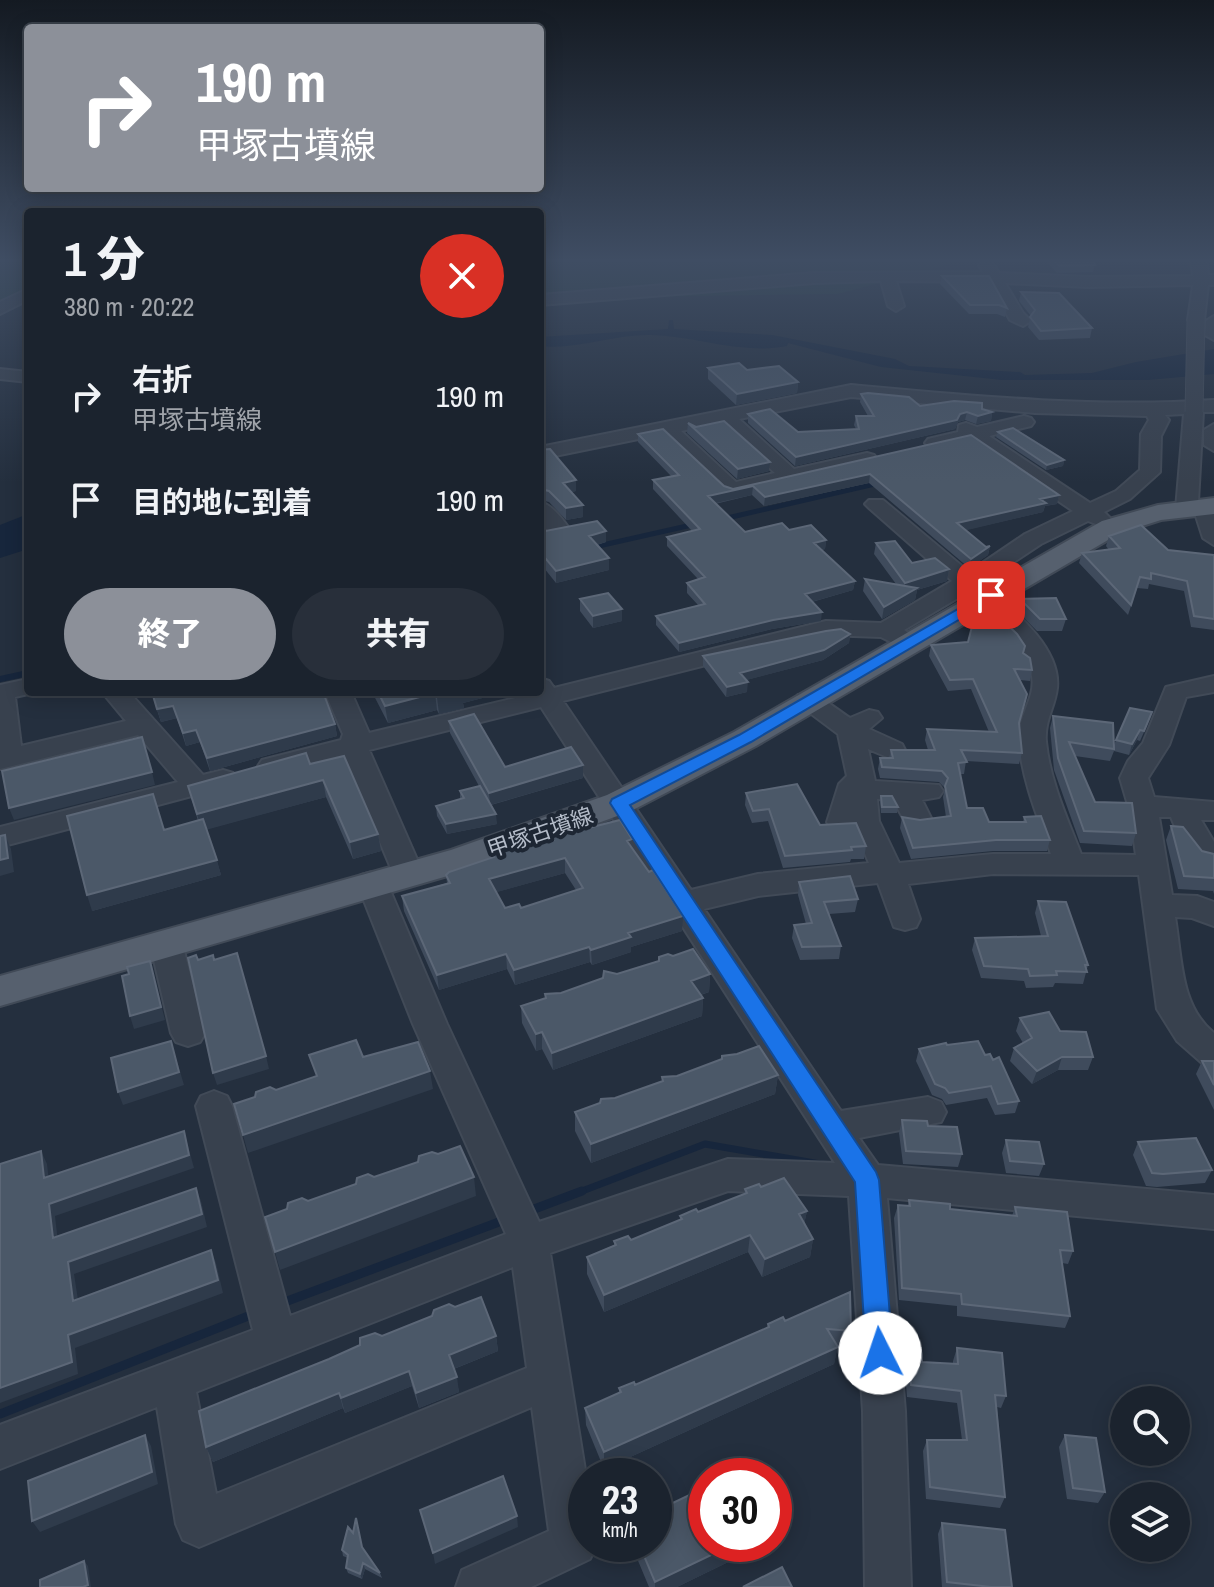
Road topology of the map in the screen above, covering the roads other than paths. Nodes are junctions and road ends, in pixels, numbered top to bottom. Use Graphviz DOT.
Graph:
graph roads {
  1 [pos="1207,334"];
  2 [pos="0,374"];
  3 [pos="24,377"];
  4 [pos="921,398"];
  5 [pos="1204,409"];
  6 [pos="1153,410"];
  7 [pos="724,416"];
  8 [pos="1024,422"];
  9 [pos="667,428"];
  10 [pos="1214,434"];
  11 [pos="974,435"];
  12 [pos="1214,445"];
  13 [pos="913,448"];
  14 [pos="544,452"];
  15 [pos="882,455"];
  16 [pos="790,476"];
  17 [pos="876,504"];
  18 [pos="1205,515"];
  19 [pos="1099,519"];
  20 [pos="587,525"];
  21 [pos="550,533"];
  22 [pos="980,592"];
  23 [pos="898,636"];
  24 [pos="1214,684"];
  25 [pos="10,691"];
  26 [pos="544,693"];
  27 [pos="119,696"];
  28 [pos="340,696"];
  29 [pos="533,696"];
  30 [pos="807,701"];
  31 [pos="859,724"];
  32 [pos="144,725"];
  33 [pos="353,745"];
  34 [pos="892,750"];
  35 [pos="5,759"];
  36 [pos="861,785"];
  37 [pos="197,786"];
  38 [pos="619,803"];
  39 [pos="1142,806"];
  40 [pos="1181,808"];
  41 [pos="1214,811"];
  42 [pos="917,818"];
  43 [pos="841,822"];
  44 [pos="0,837"];
  45 [pos="1210,857"];
  46 [pos="1069,863"];
  47 [pos="1152,865"];
  48 [pos="888,871"];
  49 [pos="390,878"];
  50 [pos="685,902"];
  51 [pos="1157,905"];
  52 [pos="1214,915"];
  53 [pos="905,919"];
  54 [pos="166,943"];
  55 [pos="0,991"];
  56 [pos="188,1033"];
  57 [pos="1214,1053"];
  58 [pos="214,1106"];
  59 [pos="928,1112"];
  60 [pos="832,1127"];
  61 [pos="867,1180"];
  62 [pos="1214,1212"];
  63 [pos="529,1243"];
  64 [pos="276,1341"];
  65 [pos="550,1379"];
  66 [pos="173,1380"];
  67 [pos="0,1447"];
  68 [pos="479,1587"];
  69 [pos="888,1587"];
  1 -- 5 [label="street, bridge"];
  2 -- 3 [label="street"];
  4 -- 6 [label="street"];
  4 -- 7 [label="street"];
  4 -- 11 [label="street"];
  5 -- 6 [label="street"];
  5 -- 18 [label="street"];
  6 -- 19 [label="street"];
  7 -- 9 [label="street"];
  7 -- 16 [label="street"];
  8 -- 11 [label="street"];
  9 -- 14 [label="street"];
  9 -- 16 [label="street"];
  10 -- 12 [label="street"];
  11 -- 13 [label="street"];
  11 -- 19 [label="street"];
  15 -- 16 [label="street"];
  17 -- 22 [label="street"];
  18 -- 19 [label="main road, 甲塚古墳線"];
  19 -- 22 [label="main road, 甲塚古墳線"];
  20 -- 21 [label="street"];
  22 -- 23 [label="main road, 甲塚古墳線"];
  22 -- 46 [label="street"];
  23 -- 26 [label="street"];
  23 -- 30 [label="main road, 甲塚古墳線"];
  24 -- 39 [label="street"];
  25 -- 35 [label="street"];
  26 -- 38 [label="street"];
  27 -- 32 [label="street"];
  28 -- 33 [label="street"];
  29 -- 33 [label="street"];
  30 -- 31 [label="street"];
  30 -- 38 [label="main road, 甲塚古墳線"];
  31 -- 34 [label="street"];
  31 -- 36 [label="street"];
  32 -- 35 [label="street"];
  32 -- 37 [label="street"];
  33 -- 37 [label="street"];
  33 -- 49 [label="street"];
  36 -- 42 [label="street"];
  36 -- 43 [label="street"];
  36 -- 48 [label="street"];
  37 -- 44 [label="street"];
  38 -- 49 [label="main road, 甲塚古墳線"];
  38 -- 50 [label="street"];
  39 -- 40 [label="street"];
  39 -- 47 [label="street"];
  40 -- 41 [label="street"];
  40 -- 45 [label="street"];
  46 -- 47 [label="street"];
  46 -- 48 [label="street"];
  47 -- 51 [label="street"];
  48 -- 50 [label="street"];
  48 -- 53 [label="street"];
  49 -- 54 [label="main road, 甲塚古墳線"];
  49 -- 63 [label="street"];
  50 -- 60 [label="street"];
  51 -- 52 [label="street"];
  51 -- 57 [label="street"];
  54 -- 55 [label="main road, 甲塚古墳線"];
  54 -- 56 [label="street"];
  58 -- 64 [label="street"];
  59 -- 60 [label="street"];
  60 -- 61 [label="street"];
  61 -- 62 [label="street"];
  61 -- 63 [label="street"];
  61 -- 69 [label="street"];
  63 -- 64 [label="street"];
  63 -- 65 [label="street"];
  64 -- 66 [label="street"];
  65 -- 66 [label="street"];
  65 -- 68 [label="street"];
  66 -- 67 [label="street"];
}
